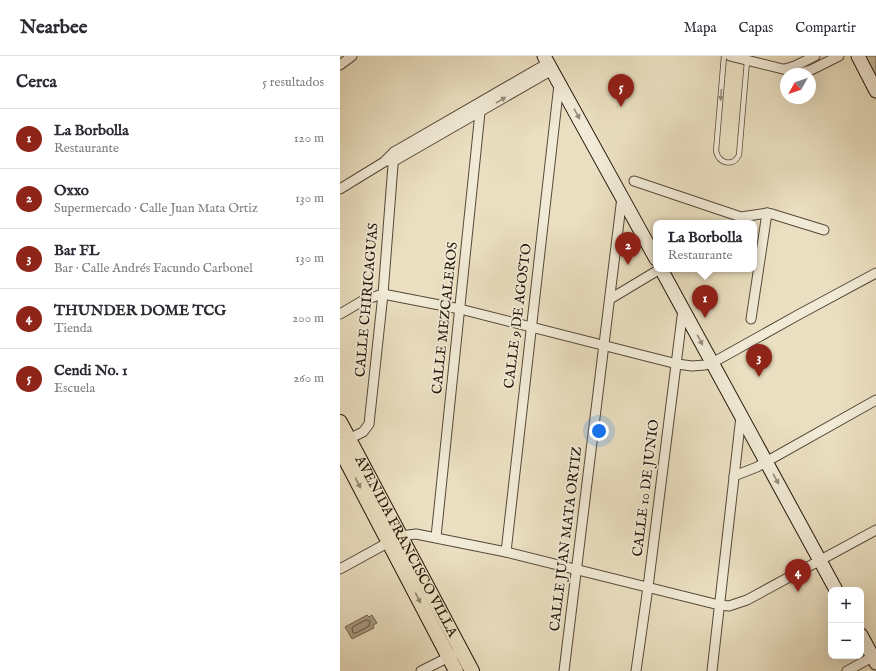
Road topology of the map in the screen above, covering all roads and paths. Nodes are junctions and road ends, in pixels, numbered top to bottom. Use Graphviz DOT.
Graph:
graph roads {
  1 [pos="352,56"];
  2 [pos="724,56"];
  3 [pos="730,56"];
  4 [pos="815,56"];
  5 [pos="839,56"];
  6 [pos="858,56"];
  7 [pos="342,61"];
  8 [pos="747,61"];
  9 [pos="548,63"];
  10 [pos="786,68"];
  11 [pos="815,68"];
  12 [pos="780,69"];
  13 [pos="559,82"];
  14 [pos="876,90"];
  15 [pos="480,107"];
  16 [pos="394,157"];
  17 [pos="634,181"];
  18 [pos="340,189"];
  19 [pos="622,196"];
  20 [pos="767,213"];
  21 [pos="741,217"];
  22 [pos="736,220"];
  23 [pos="824,230"];
  24 [pos="653,253"];
  25 [pos="656,272"];
  26 [pos="663,272"];
  27 [pos="876,273"];
  28 [pos="383,294"];
  29 [pos="610,299"];
  30 [pos="460,309"];
  31 [pos="683,309"];
  32 [pos="340,314"];
  33 [pos="751,320"];
  34 [pos="531,327"];
  35 [pos="604,346"];
  36 [pos="712,363"];
  37 [pos="677,364"];
  38 [pos="876,400"];
  39 [pos="741,416"];
  40 [pos="340,422"];
  41 [pos="343,444"];
  42 [pos="766,462"];
  43 [pos="734,476"];
  44 [pos="876,530"];
  45 [pos="436,537"];
  46 [pos="395,539"];
  47 [pos="506,552"];
  48 [pos="820,560"];
  49 [pos="340,569"];
  50 [pos="576,569"];
  51 [pos="648,587"];
  52 [pos="834,587"];
  53 [pos="719,605"];
  54 [pos="864,640"];
  55 [pos="455,653"];
  56 [pos="875,658"];
  57 [pos="421,671"];
  58 [pos="456,671"];
  59 [pos="472,671"];
  60 [pos="564,671"];
  61 [pos="636,671"];
  62 [pos="712,671"];
  63 [pos="847,671"];
  1 -- 7 [label="street"];
  2 -- 8 [label="lane, one-way"];
  3 -- 8 [label="street"];
  4 -- 10 [label="street"];
  5 -- 11 [label="street"];
  6 -- 14 [label="main road"];
  8 -- 12 [label="street"];
  9 -- 13 [label="main road"];
  9 -- 15 [label="street"];
  13 -- 19 [label="main road, one-way"];
  13 -- 34 [label="street, CALLE 9 DE AGOSTO"];
  15 -- 16 [label="street"];
  15 -- 30 [label="street, CALLE MEZCALEROS"];
  16 -- 18 [label="street"];
  16 -- 28 [label="street, CALLE CHIRICAGUAS"];
  17 -- 21 [label="street"];
  19 -- 24 [label="main road"];
  19 -- 29 [label="street, CALLE JUAN MATA ORTIZ"];
  20 -- 21 [label="street"];
  20 -- 23 [label="street"];
  20 -- 33 [label="street"];
  21 -- 22 [label="street"];
  25 -- 29 [label="street"];
  26 -- 31 [label="main road"];
  27 -- 36 [label="street"];
  28 -- 30 [label="street"];
  28 -- 32 [label="street"];
  28 -- 41 [label="street, CALLE CHIRICAGUAS"];
  29 -- 35 [label="street, CALLE JUAN MATA ORTIZ"];
  30 -- 34 [label="street"];
  30 -- 45 [label="street, CALLE MEZCALEROS"];
  31 -- 36 [label="main road, one-way"];
  31 -- 37 [label="street, CALLE 10 DE JUNIO"];
  34 -- 35 [label="street"];
  34 -- 47 [label="street, CALLE 9 DE AGOSTO"];
  35 -- 37 [label="street"];
  35 -- 50 [label="street, CALLE JUAN MATA ORTIZ"];
  36 -- 37 [label="street"];
  36 -- 39 [label="main road"];
  37 -- 51 [label="street, CALLE 10 DE JUNIO"];
  38 -- 42 [label="street"];
  39 -- 42 [label="main road"];
  39 -- 43 [label="street"];
  40 -- 41 [label="main road, AVENIDA FRANCISCO VILLA"];
  41 -- 46 [label="main road, AVENIDA FRANCISCO VILLA"];
  42 -- 43 [label="street"];
  42 -- 48 [label="main road, one-way"];
  43 -- 53 [label="street"];
  44 -- 48 [label="street"];
  45 -- 46 [label="street"];
  45 -- 47 [label="street"];
  46 -- 49 [label="street"];
  46 -- 55 [label="main road, AVENIDA FRANCISCO VILLA"];
  47 -- 50 [label="street"];
  48 -- 52 [label="main road"];
  48 -- 53 [label="street"];
  50 -- 51 [label="street"];
  50 -- 60 [label="street, CALLE JUAN MATA ORTIZ"];
  51 -- 53 [label="street"];
  51 -- 61 [label="street, CALLE 10 DE JUNIO"];
  53 -- 62 [label="street"];
  54 -- 56 [label="main road"];
  55 -- 57 [label="street"];
  55 -- 58 [label="main road, AVENIDA FRANCISCO VILLA"];
  55 -- 59 [label="main road, AVENIDA FRANCISCO VILLA"];
  56 -- 63 [label="street"];
}
